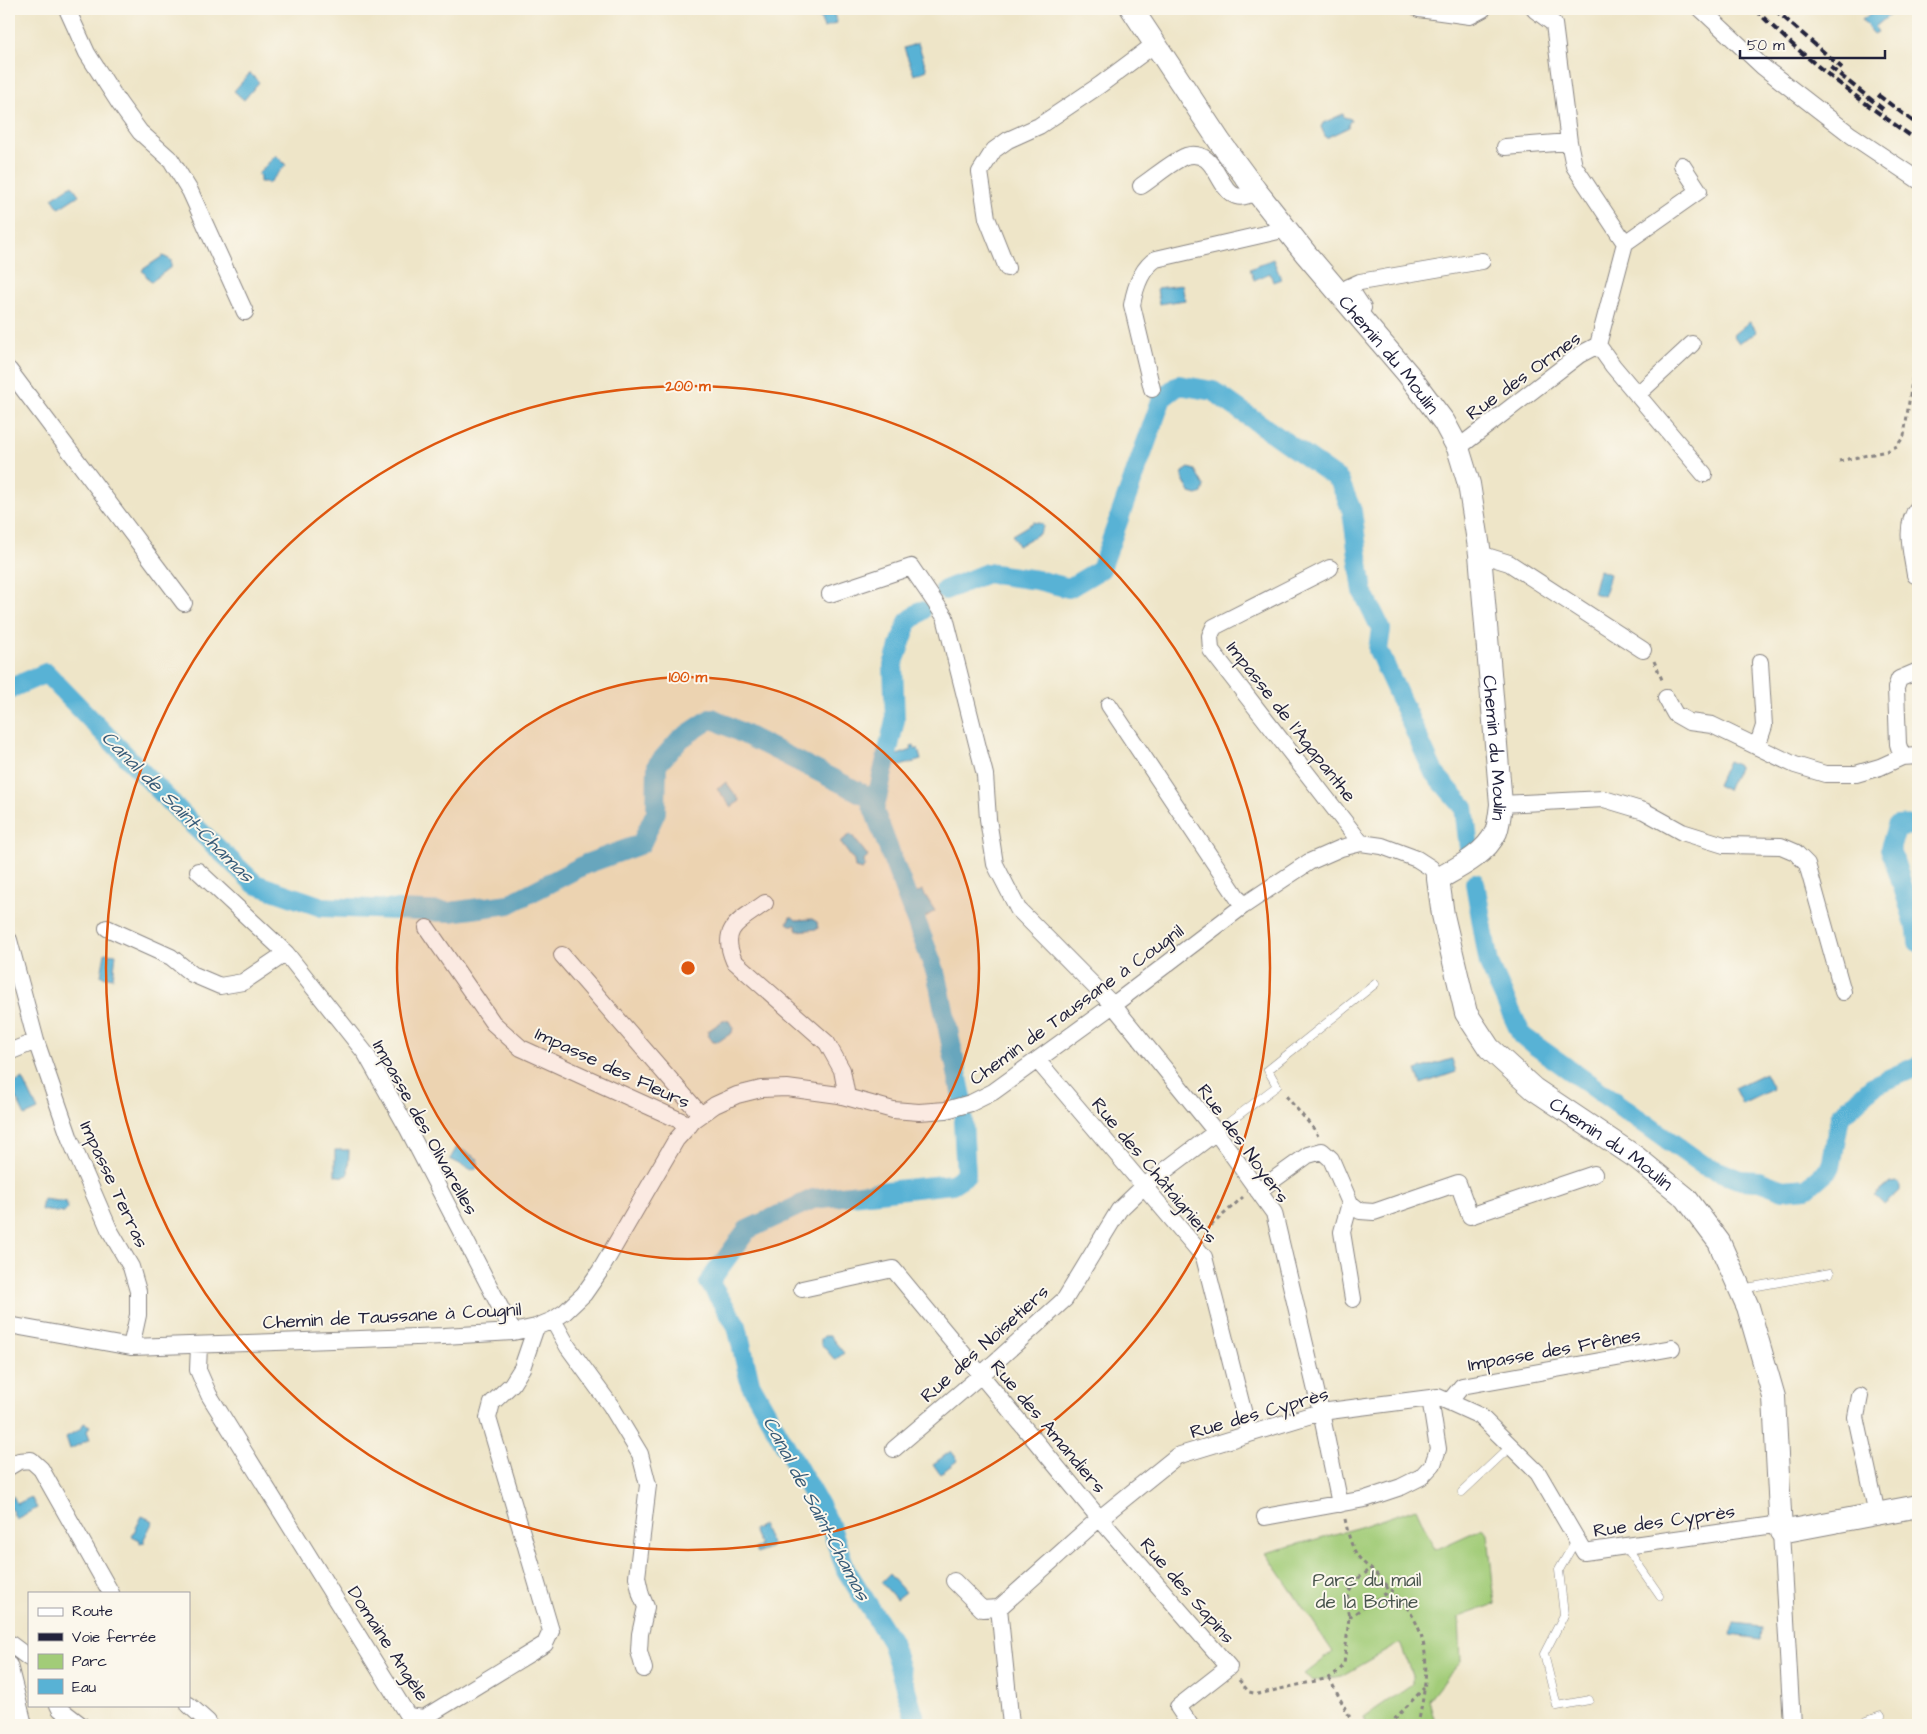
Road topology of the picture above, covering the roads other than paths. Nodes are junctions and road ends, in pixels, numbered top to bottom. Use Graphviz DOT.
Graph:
graph roads {
  1 [pos="67,9"];
  2 [pos="1132,9"];
  3 [pos="1419,9"];
  4 [pos="1483,9"];
  5 [pos="1701,9"];
  6 [pos="1535,10"];
  7 [pos="1155,44"];
  8 [pos="1569,142"];
  9 [pos="1504,147"];
  10 [pos="1682,165"];
  11 [pos="1918,180"];
  12 [pos="1141,186"];
  13 [pos="1256,191"];
  14 [pos="1287,229"];
  15 [pos="1625,243"];
  16 [pos="1482,261"];
  17 [pos="1007,268"];
  18 [pos="245,312"];
  19 [pos="1692,344"];
  20 [pos="1598,345"];
  21 [pos="9,370"];
  22 [pos="1408,374"];
  23 [pos="1152,389"];
  24 [pos="1637,395"];
  25 [pos="1458,448"];
  26 [pos="1704,474"];
  27 [pos="1918,508"];
  28 [pos="1480,554"];
  29 [pos="1330,568"];
  30 [pos="1915,575"];
  31 [pos="830,594"];
  32 [pos="184,603"];
  33 [pos="1643,650"];
  34 [pos="1760,662"];
  35 [pos="1918,671"];
  36 [pos="1666,698"];
  37 [pos="1109,705"];
  38 [pos="1757,747"];
  39 [pos="1910,756"];
  40 [pos="1501,804"];
  41 [pos="1362,844"];
  42 [pos="198,871"];
  43 [pos="1438,879"];
  44 [pos="765,903"];
  45 [pos="1243,906"];
  46 [pos="107,928"];
  47 [pos="427,928"];
  48 [pos="9,940"];
  49 [pos="286,953"];
  50 [pos="562,956"];
  51 [pos="1375,984"];
  52 [pos="1843,992"];
  53 [pos="1113,1005"];
  54 [pos="36,1040"];
  55 [pos="9,1052"];
  56 [pos="1037,1060"];
  57 [pos="847,1097"];
  58 [pos="695,1120"];
  59 [pos="1216,1132"];
  60 [pos="1594,1174"];
  61 [pos="1143,1187"];
  62 [pos="1258,1191"];
  63 [pos="1350,1203"];
  64 [pos="1830,1273"];
  65 [pos="802,1289"];
  66 [pos="1740,1290"];
  67 [pos="1353,1299"];
  68 [pos="553,1320"];
  69 [pos="9,1326"];
  70 [pos="536,1327"];
  71 [pos="513,1332"];
  72 [pos="199,1345"];
  73 [pos="131,1347"];
  74 [pos="1672,1348"];
  75 [pos="981,1375"];
  76 [pos="1860,1396"];
  77 [pos="1430,1398"];
  78 [pos="1449,1402"];
  79 [pos="1321,1412"];
  80 [pos="1249,1434"];
  81 [pos="1511,1446"];
  82 [pos="894,1449"];
  83 [pos="9,1467"];
  84 [pos="1462,1492"];
  85 [pos="1340,1504"];
  86 [pos="1918,1506"];
  87 [pos="1877,1514"];
  88 [pos="1265,1516"];
  89 [pos="1100,1519"];
  90 [pos="1781,1528"];
  91 [pos="1576,1540"];
  92 [pos="1625,1546"];
  93 [pos="954,1581"];
  94 [pos="110,1592"];
  95 [pos="1660,1596"];
  96 [pos="999,1608"];
  97 [pos="9,1643"];
  98 [pos="28,1657"];
  99 [pos="9,1665"];
  100 [pos="644,1669"];
  101 [pos="11,1686"];
  102 [pos="1589,1700"];
  103 [pos="58,1706"];
  104 [pos="190,1706"];
  105 [pos="1880,1716"];
  106 [pos="208,1722"];
  107 [pos="24,1725"];
  108 [pos="81,1725"];
  109 [pos="1011,1725"];
  110 [pos="1190,1725"];
  111 [pos="1792,1725"];
  112 [pos="1856,1725"];
  1 -- 18 [label="street"];
  2 -- 7 [label="street, Chemin du Moulin"];
  3 -- 4 [label="street"];
  5 -- 11 [label="street"];
  6 -- 8 [label="street"];
  7 -- 13 [label="street, Chemin du Moulin"];
  7 -- 17 [label="street"];
  8 -- 9 [label="street"];
  8 -- 15 [label="street"];
  10 -- 15 [label="street"];
  12 -- 13 [label="street"];
  13 -- 14 [label="street, Chemin du Moulin"];
  14 -- 22 [label="street, Chemin du Moulin"];
  14 -- 23 [label="street"];
  15 -- 20 [label="street, Rue des Ormes"];
  16 -- 22 [label="street"];
  19 -- 24 [label="street"];
  20 -- 24 [label="street"];
  20 -- 25 [label="street, Rue des Ormes"];
  21 -- 32 [label="street"];
  22 -- 25 [label="street, Chemin du Moulin"];
  24 -- 26 [label="street"];
  25 -- 28 [label="street, Chemin du Moulin"];
  27 -- 30 [label="street"];
  28 -- 33 [label="street"];
  28 -- 40 [label="street, Chemin du Moulin"];
  29 -- 41 [label="street, Impasse de l'Agapanthe"];
  31 -- 53 [label="street, Rue des Noyers"];
  34 -- 38 [label="street"];
  35 -- 39 [label="street"];
  36 -- 38 [label="street"];
  37 -- 45 [label="street"];
  38 -- 39 [label="street"];
  40 -- 43 [label="street, Chemin du Moulin"];
  40 -- 52 [label="street"];
  41 -- 43 [label="street, Chemin de Taussane à Cougnil"];
  41 -- 45 [label="street, Chemin de Taussane à Cougnil"];
  42 -- 49 [label="street, Impasse des Olivarelles"];
  43 -- 66 [label="street, Chemin du Moulin"];
  44 -- 57 [label="street"];
  45 -- 53 [label="street, Chemin de Taussane à Cougnil"];
  46 -- 49 [label="street"];
  47 -- 58 [label="street, Impasse des Fleurs"];
  48 -- 54 [label="street, Impasse Terras"];
  49 -- 71 [label="street, Impasse des Olivarelles"];
  50 -- 58 [label="street"];
  51 -- 59 [label="lane"];
  53 -- 56 [label="street, Chemin de Taussane à Cougnil"];
  53 -- 59 [label="street, Rue des Noyers"];
  54 -- 55 [label="street"];
  54 -- 73 [label="street, Impasse Terras"];
  56 -- 57 [label="street, Chemin de Taussane à Cougnil"];
  56 -- 61 [label="street, Rue des Châtaigniers"];
  57 -- 58 [label="street, Chemin de Taussane à Cougnil"];
  58 -- 68 [label="street, Chemin de Taussane à Cougnil"];
  59 -- 61 [label="street, Rue des Noisetiers"];
  59 -- 62 [label="street, Rue des Noyers"];
  60 -- 63 [label="street"];
  61 -- 75 [label="street, Rue des Noisetiers"];
  61 -- 80 [label="street, Rue des Châtaigniers"];
  62 -- 63 [label="street"];
  62 -- 79 [label="street, Rue des Noyers"];
  63 -- 67 [label="street"];
  64 -- 66 [label="lane"];
  65 -- 75 [label="street, Rue des Amandiers"];
  66 -- 90 [label="street, Chemin du Moulin"];
  68 -- 70 [label="street, Chemin de Taussane à Cougnil"];
  68 -- 100 [label="street"];
  69 -- 73 [label="street, Chemin de Taussane à Cougnil"];
  70 -- 71 [label="street, Chemin de Taussane à Cougnil"];
  70 -- 72 [label="street, Domaine Angèle"];
  71 -- 72 [label="street, Chemin de Taussane à Cougnil"];
  72 -- 73 [label="street, Chemin de Taussane à Cougnil"];
  74 -- 78 [label="street, Impasse des Frênes"];
  75 -- 82 [label="street, Rue des Noisetiers"];
  75 -- 89 [label="street, Rue des Amandiers"];
  76 -- 87 [label="street"];
  77 -- 78 [label="street, Rue des Cyprès"];
  77 -- 79 [label="street, Rue des Cyprès"];
  77 -- 85 [label="street"];
  78 -- 81 [label="street, Rue des Cyprès"];
  79 -- 80 [label="street, Rue des Cyprès"];
  79 -- 85 [label="street, Rue des Noyers"];
  80 -- 89 [label="street, Rue des Cyprès"];
  81 -- 84 [label="lane"];
  81 -- 91 [label="street, Rue des Cyprès"];
  83 -- 94 [label="street"];
  85 -- 88 [label="street"];
  86 -- 87 [label="street"];
  87 -- 90 [label="street"];
  89 -- 96 [label="street, Rue des Cyprès"];
  89 -- 110 [label="street, Rue des Sapins"];
  90 -- 92 [label="street, Rue des Cyprès"];
  90 -- 111 [label="street"];
  91 -- 92 [label="street, Rue des Cyprès"];
  91 -- 102 [label="lane"];
  92 -- 95 [label="lane"];
  93 -- 96 [label="street"];
  96 -- 109 [label="street"];
  97 -- 98 [label="street"];
  99 -- 101 [label="street"];
  101 -- 107 [label="street"];
  103 -- 108 [label="street"];
  104 -- 106 [label="street"];
  105 -- 112 [label="lane"];
}
